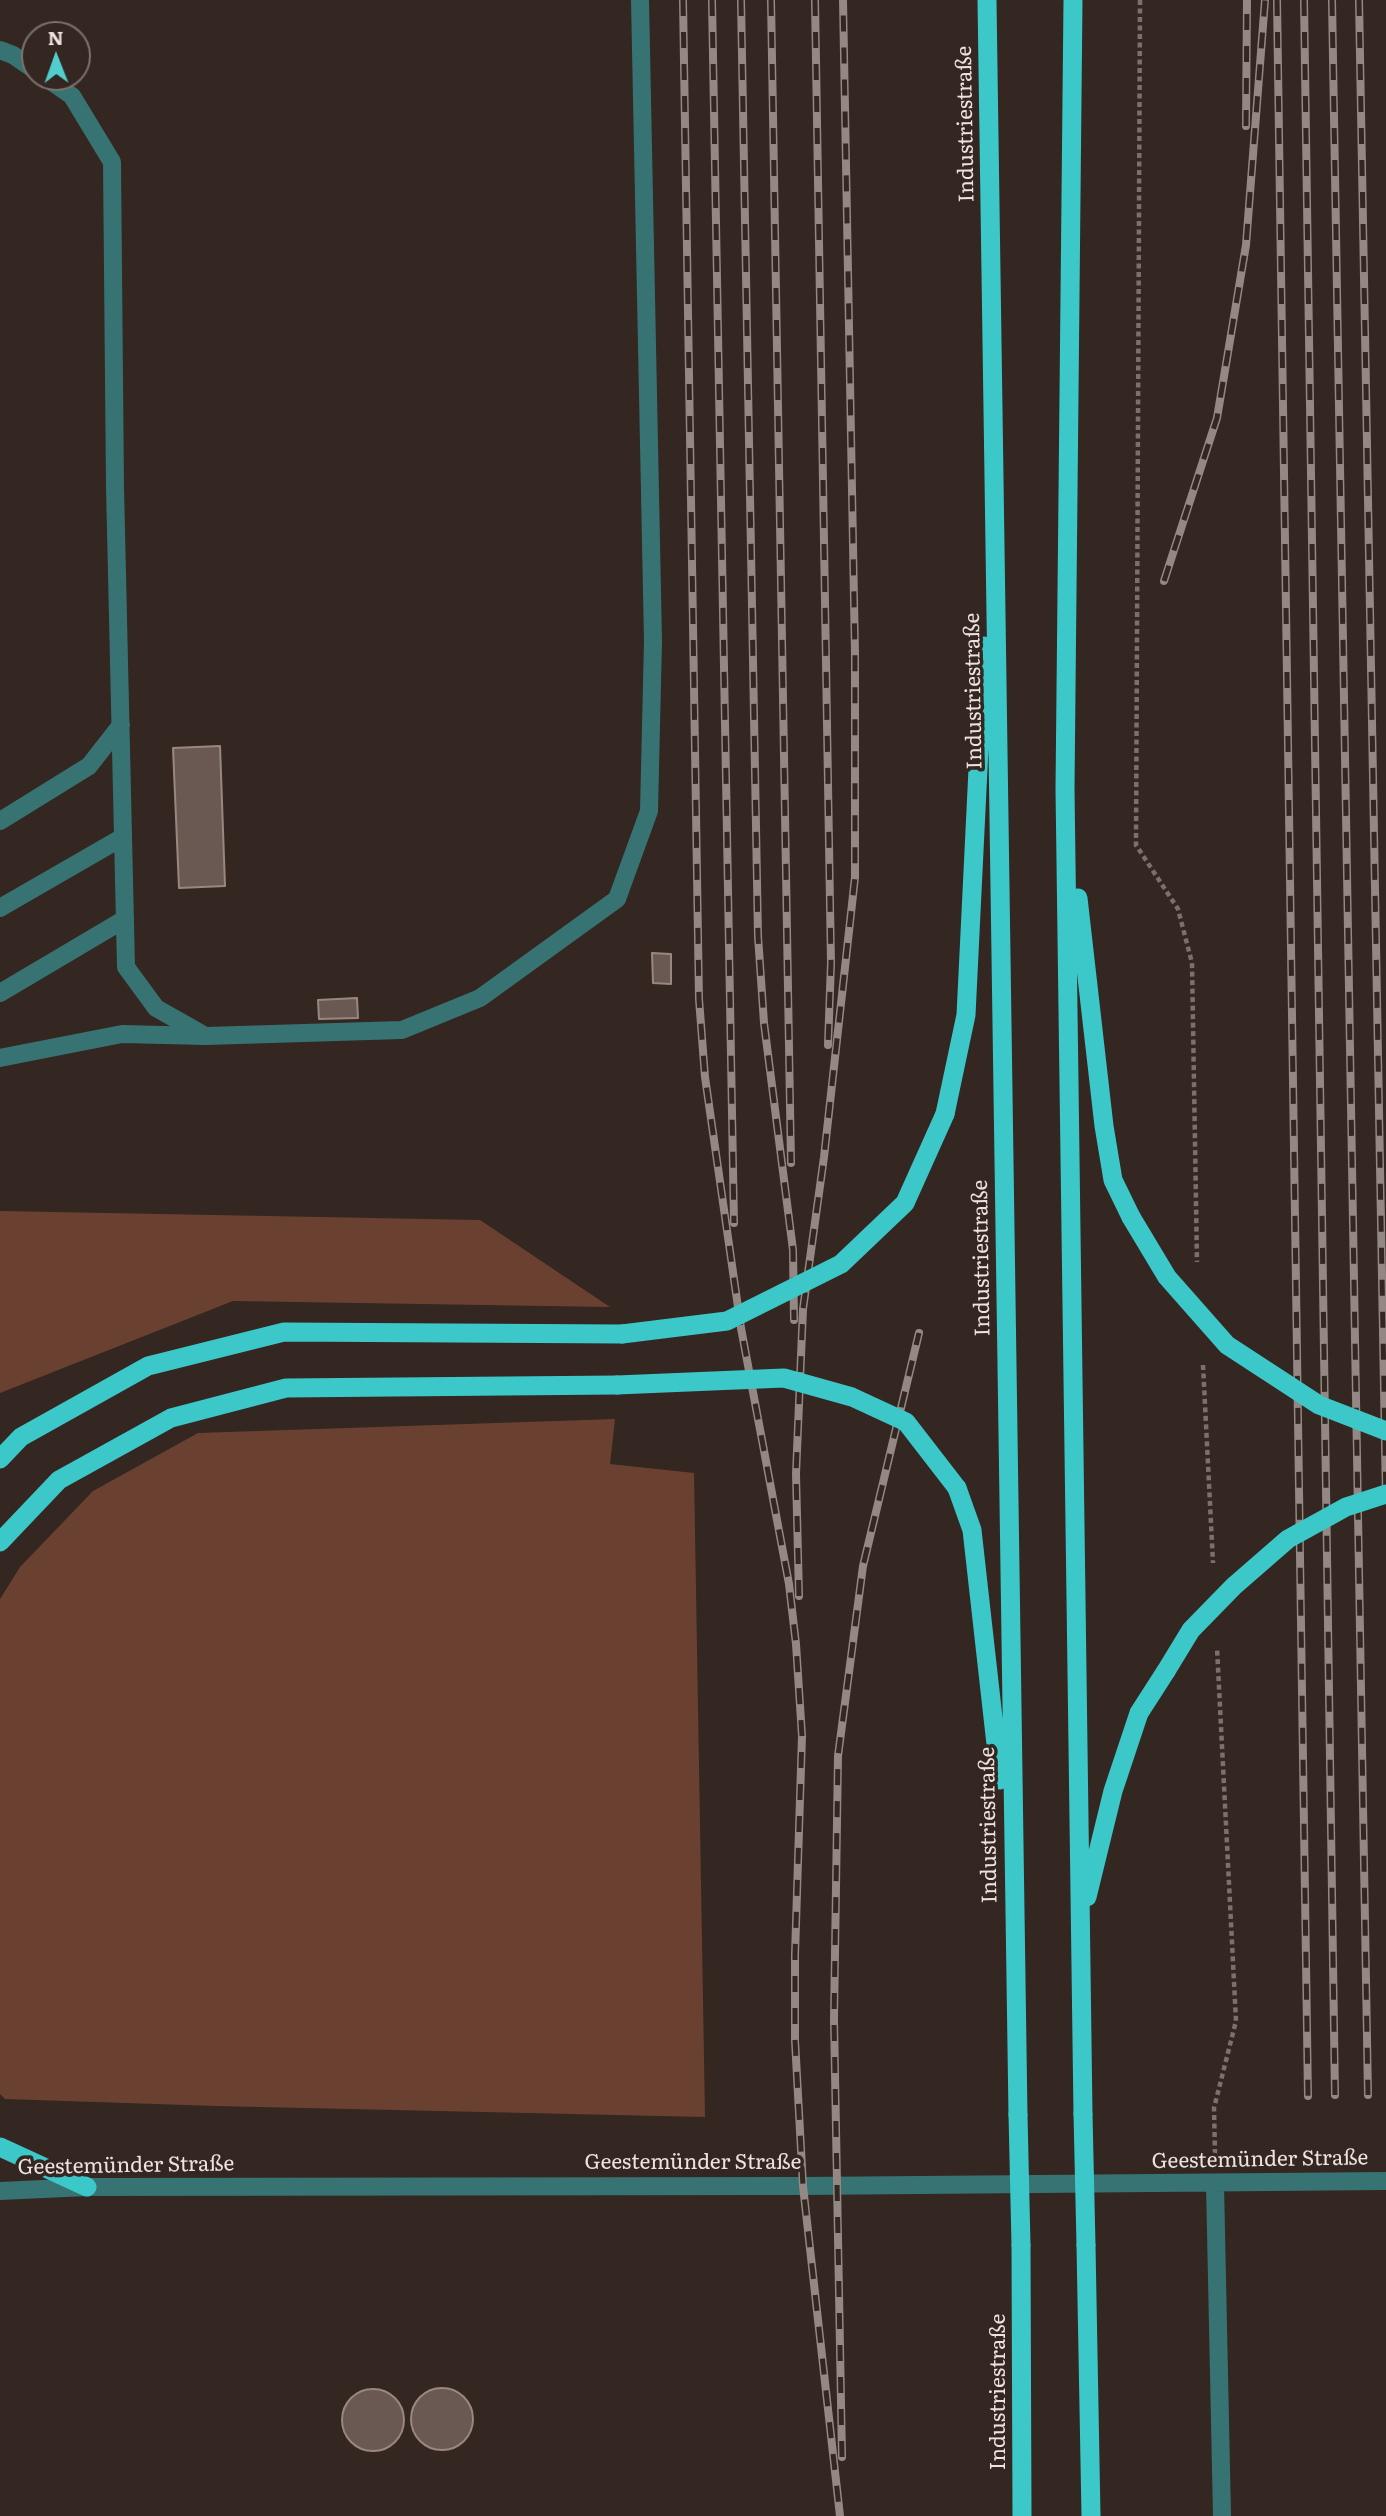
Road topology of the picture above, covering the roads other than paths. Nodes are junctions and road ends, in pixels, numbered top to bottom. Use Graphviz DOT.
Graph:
graph roads {
  1 [pos="640,0"];
  2 [pos="987,0"];
  3 [pos="1073,0"];
  4 [pos="0,50"];
  5 [pos="21,60"];
  6 [pos="65,91"];
  7 [pos="993,456"];
  8 [pos="121,725"];
  9 [pos="1065,789"];
  10 [pos="0,821"];
  11 [pos="123,837"];
  12 [pos="0,908"];
  13 [pos="125,919"];
  14 [pos="0,993"];
  15 [pos="206,1036"];
  16 [pos="0,1058"];
  17 [pos="1386,1432"];
  18 [pos="0,1459"];
  19 [pos="1386,1494"];
  20 [pos="0,1542"];
  21 [pos="1013,1888"];
  22 [pos="1080,1926"];
  23 [pos="0,2147"];
  24 [pos="1386,2181"];
  25 [pos="1215,2184"];
  26 [pos="87,2188"];
  27 [pos="0,2191"];
  28 [pos="1022,2516"];
  29 [pos="1090,2516"];
  30 [pos="1222,2516"];
  1 -- 15 [label="street"];
  2 -- 7 [label="highway, Industriestraße"];
  3 -- 9 [label="highway"];
  4 -- 5 [label="street"];
  6 -- 8 [label="street"];
  7 -- 18 [label="highway, bridge"];
  7 -- 21 [label="highway, Industriestraße"];
  8 -- 10 [label="street"];
  8 -- 11 [label="street"];
  9 -- 17 [label="highway, bridge"];
  9 -- 22 [label="highway"];
  11 -- 12 [label="street"];
  11 -- 13 [label="street"];
  13 -- 14 [label="street"];
  13 -- 15 [label="street"];
  15 -- 16 [label="street"];
  19 -- 22 [label="highway, bridge"];
  20 -- 21 [label="highway, bridge"];
  21 -- 28 [label="highway, Industriestraße, bridge"];
  22 -- 29 [label="highway, bridge"];
  23 -- 26 [label="highway"];
  24 -- 25 [label="street, Geestemünder Straße"];
  25 -- 26 [label="street, Geestemünder Straße"];
  25 -- 30 [label="street"];
  26 -- 27 [label="street, Geestemünder Straße"];
}
